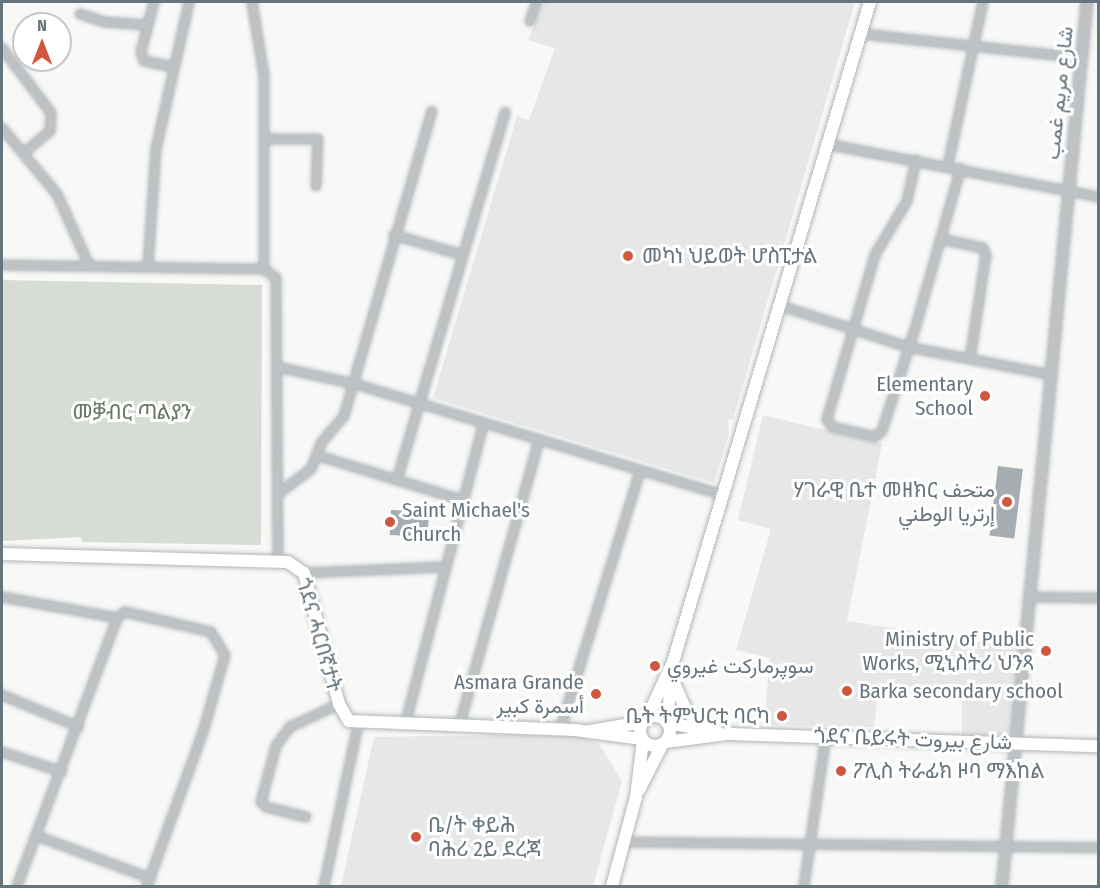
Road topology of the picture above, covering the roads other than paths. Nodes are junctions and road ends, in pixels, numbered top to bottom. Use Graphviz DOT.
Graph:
graph roads {
  1 [pos="154,2"];
  2 [pos="189,2"];
  3 [pos="252,2"];
  4 [pos="537,2"];
  5 [pos="870,2"];
  6 [pos="982,2"];
  7 [pos="1088,2"];
  8 [pos="80,14"];
  9 [pos="530,21"];
  10 [pos="148,25"];
  11 [pos="861,34"];
  12 [pos="974,45"];
  13 [pos="2,48"];
  14 [pos="1082,58"];
  15 [pos="173,68"];
  16 [pos="432,111"];
  17 [pos="505,113"];
  18 [pos="2,128"];
  19 [pos="264,139"];
  20 [pos="826,144"];
  21 [pos="25,153"];
  22 [pos="916,160"];
  23 [pos="948,165"];
  24 [pos="961,168"];
  25 [pos="316,186"];
  26 [pos="1068,188"];
  27 [pos="1098,197"];
  28 [pos="394,235"];
  29 [pos="941,239"];
  30 [pos="462,255"];
  31 [pos="2,265"];
  32 [pos="89,265"];
  33 [pos="148,266"];
  34 [pos="264,269"];
  35 [pos="781,306"];
  36 [pos="851,330"];
  37 [pos="908,348"];
  38 [pos="970,359"];
  39 [pos="277,367"];
  40 [pos="1052,375"];
  41 [pos="355,384"];
  42 [pos="417,405"];
  43 [pos="483,425"];
  44 [pos="539,441"];
  45 [pos="319,456"];
  46 [pos="640,471"];
  47 [pos="397,480"];
  48 [pos="278,494"];
  49 [pos="723,495"];
  50 [pos="462,500"];
  51 [pos="2,554"];
  52 [pos="278,560"];
  53 [pos="444,567"];
  54 [pos="304,573"];
  55 [pos="2,597"];
  56 [pos="1030,597"];
  57 [pos="1098,598"];
  58 [pos="117,618"];
  59 [pos="673,662"];
  60 [pos="672,679"];
  61 [pos="2,695"];
  62 [pos="339,704"];
  63 [pos="645,720"];
  64 [pos="667,722"];
  65 [pos="358,725"];
  66 [pos="405,725"];
  67 [pos="79,727"];
  68 [pos="459,727"];
  69 [pos="702,728"];
  70 [pos="560,730"];
  71 [pos="589,731"];
  72 [pos="728,734"];
  73 [pos="826,735"];
  74 [pos="643,740"];
  75 [pos="664,743"];
  76 [pos="1015,743"];
  77 [pos="1098,746"];
  78 [pos="2,752"];
  79 [pos="62,772"];
  80 [pos="636,797"];
  81 [pos="306,817"];
  82 [pos="37,836"];
  83 [pos="625,842"];
  84 [pos="811,846"];
  85 [pos="1006,848"];
  86 [pos="1098,848"];
  87 [pos="148,882"];
  88 [pos="17,886"];
  89 [pos="324,886"];
  90 [pos="612,886"];
  91 [pos="804,886"];
  92 [pos="1002,886"];
  1 -- 10 [label="street"];
  2 -- 15 [label="street"];
  3 -- 19 [label="street"];
  4 -- 9 [label="street"];
  5 -- 11 [label="main road"];
  6 -- 12 [label="street"];
  7 -- 14 [label="street, شارع مريم غمب"];
  8 -- 10 [label="street"];
  10 -- 15 [label="street"];
  11 -- 12 [label="street"];
  11 -- 20 [label="main road"];
  12 -- 14 [label="street"];
  12 -- 23 [label="street"];
  13 -- 21 [label="street"];
  14 -- 26 [label="street, شارع مريم غمب"];
  15 -- 33 [label="street"];
  16 -- 28 [label="street"];
  17 -- 30 [label="street"];
  18 -- 21 [label="street"];
  19 -- 25 [label="street"];
  19 -- 34 [label="street"];
  20 -- 22 [label="street"];
  20 -- 35 [label="main road"];
  21 -- 32 [label="street"];
  22 -- 23 [label="street"];
  22 -- 36 [label="street"];
  23 -- 24 [label="street"];
  24 -- 26 [label="street"];
  24 -- 29 [label="street"];
  26 -- 27 [label="street"];
  26 -- 40 [label="street, شارع مريم غمب"];
  28 -- 30 [label="street"];
  28 -- 41 [label="street"];
  29 -- 37 [label="street"];
  29 -- 38 [label="street"];
  30 -- 42 [label="street"];
  31 -- 32 [label="street"];
  32 -- 33 [label="street"];
  33 -- 34 [label="street"];
  34 -- 39 [label="street"];
  35 -- 36 [label="street"];
  35 -- 49 [label="main road"];
  36 -- 37 [label="street"];
  36 -- 37 [label="street"];
  37 -- 38 [label="street"];
  38 -- 40 [label="street"];
  39 -- 41 [label="street"];
  39 -- 48 [label="street"];
  40 -- 56 [label="street, شارع مريم غمب"];
  41 -- 42 [label="street"];
  41 -- 45 [label="street"];
  42 -- 43 [label="street"];
  42 -- 47 [label="street"];
  43 -- 44 [label="street"];
  43 -- 50 [label="street"];
  44 -- 46 [label="street"];
  44 -- 68 [label="street"];
  45 -- 47 [label="street"];
  45 -- 48 [label="street"];
  46 -- 49 [label="street"];
  46 -- 70 [label="street"];
  47 -- 50 [label="street"];
  48 -- 52 [label="street"];
  49 -- 59 [label="main road"];
  50 -- 53 [label="street"];
  51 -- 52 [label="main road, ጎደና ሓርበኛታት"];
  52 -- 54 [label="main road, ጎደና ሓርበኛታት"];
  53 -- 54 [label="street"];
  53 -- 66 [label="street"];
  54 -- 62 [label="main road, ጎደና ሓርበኛታት"];
  55 -- 58 [label="street"];
  56 -- 57 [label="street"];
  56 -- 76 [label="street, شارع مريم غمب"];
  58 -- 67 [label="street"];
  58 -- 87 [label="street"];
  59 -- 60 [label="main road"];
  59 -- 63 [label="main road"];
  60 -- 64 [label="main road"];
  60 -- 69 [label="main road"];
  61 -- 67 [label="street"];
  62 -- 65 [label="main road, ጎደና ሓርበኛታት"];
  62 -- 81 [label="street"];
  63 -- 64 [label="main road"];
  63 -- 71 [label="main road"];
  63 -- 74 [label="main road"];
  64 -- 69 [label="main road"];
  64 -- 75 [label="main road"];
  65 -- 66 [label="main road"];
  65 -- 89 [label="street"];
  66 -- 68 [label="main road"];
  67 -- 79 [label="street"];
  68 -- 70 [label="main road"];
  69 -- 72 [label="main road"];
  70 -- 71 [label="main road"];
  71 -- 74 [label="main road"];
  72 -- 73 [label="main road, ጎደና ቤይሩት شارع بيروت"];
  72 -- 75 [label="main road"];
  73 -- 76 [label="main road, ጎደና ቤይሩት شارع بيروت"];
  73 -- 84 [label="street"];
  74 -- 75 [label="main road"];
  74 -- 80 [label="main road"];
  75 -- 80 [label="main road"];
  76 -- 77 [label="main road, ጎደና ቤይሩት شارع بيروت"];
  76 -- 85 [label="street, شارع مريم غمب"];
  78 -- 79 [label="street"];
  79 -- 82 [label="street"];
  80 -- 83 [label="main road"];
  82 -- 87 [label="street"];
  82 -- 88 [label="street"];
  83 -- 84 [label="street"];
  83 -- 90 [label="main road"];
  84 -- 85 [label="street"];
  84 -- 91 [label="street"];
  85 -- 86 [label="street"];
  85 -- 92 [label="street, شارع مريم غمب"];
}
